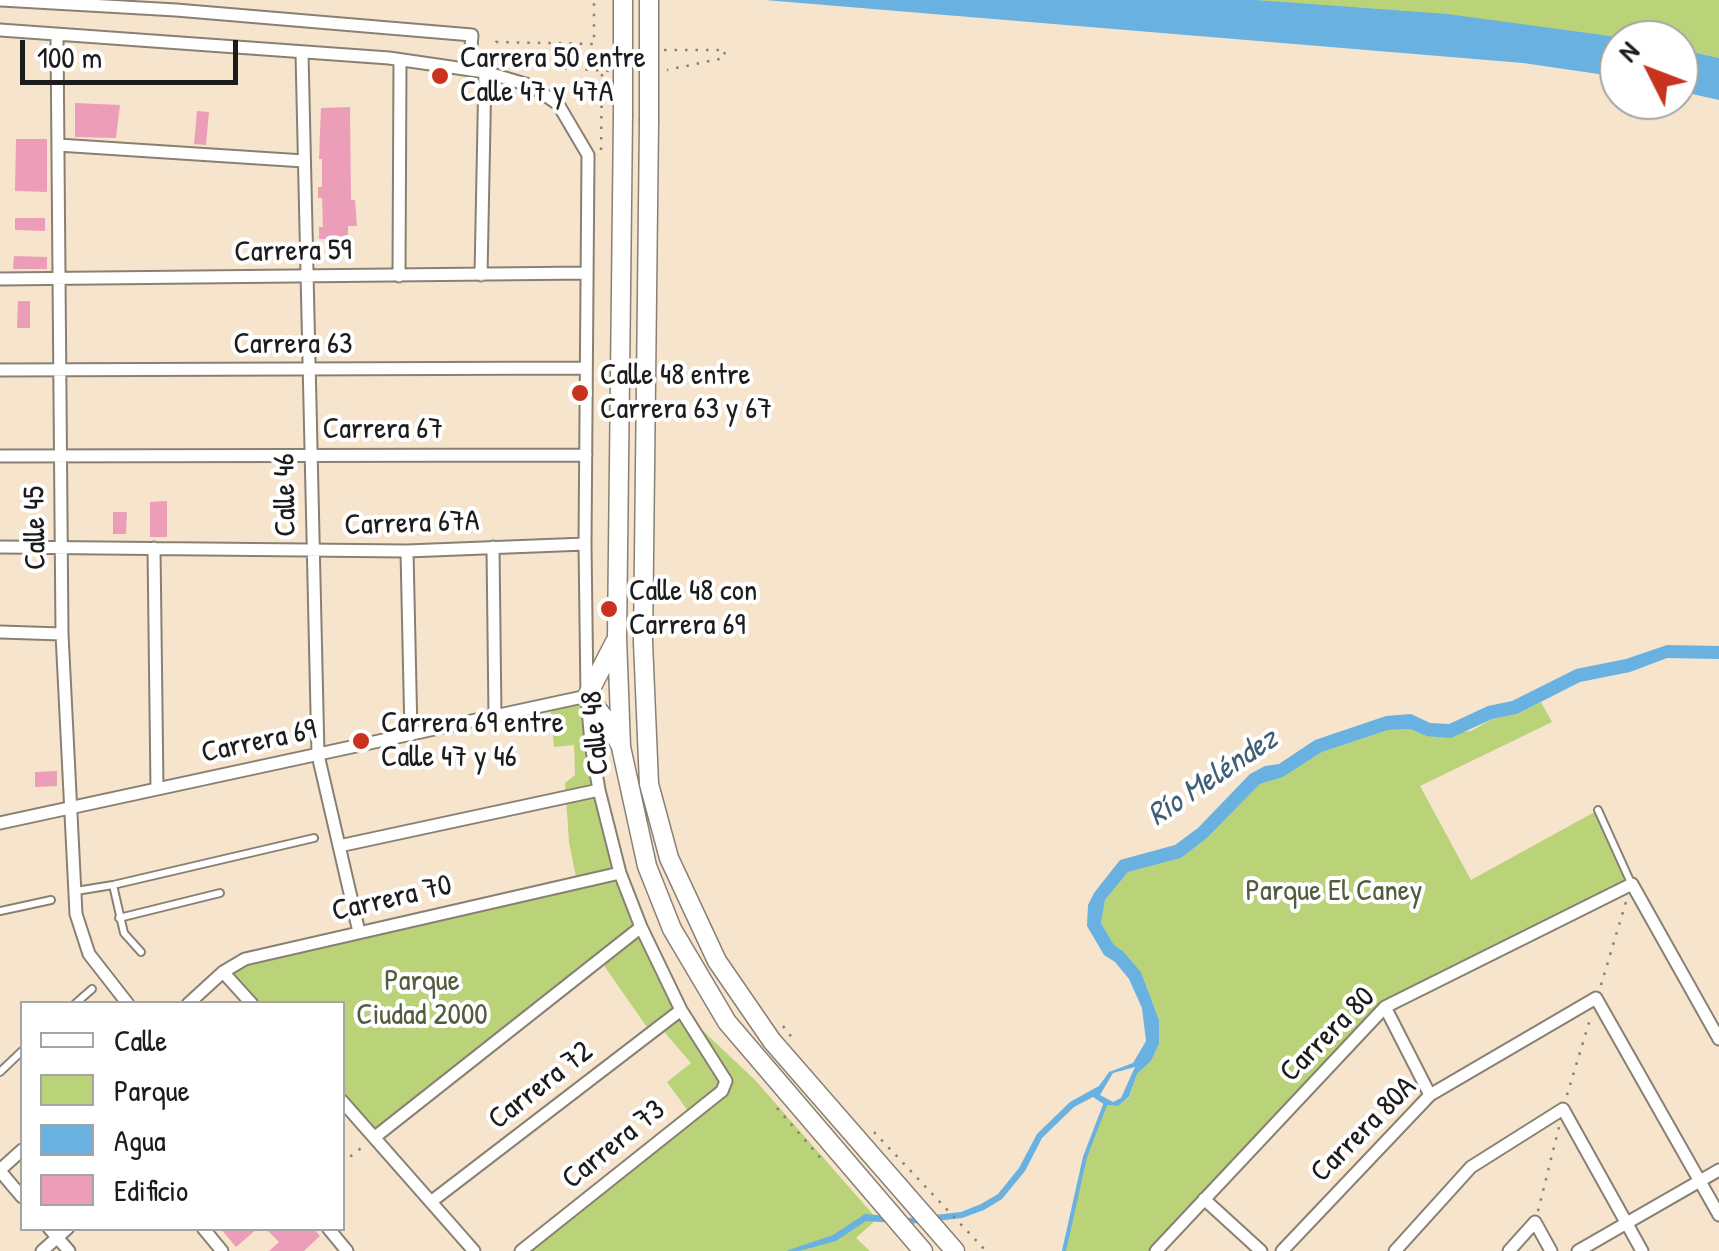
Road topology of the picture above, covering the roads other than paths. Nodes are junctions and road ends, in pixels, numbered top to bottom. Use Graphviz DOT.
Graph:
graph roads {
  1 [pos="1,0"];
  2 [pos="623,0"];
  3 [pos="649,0"];
  4 [pos="0,30"];
  5 [pos="57,36"];
  6 [pos="302,53"];
  7 [pos="400,60"];
  8 [pos="470,70"];
  9 [pos="488,73"];
  10 [pos="58,145"];
  11 [pos="304,160"];
  12 [pos="587,273"];
  13 [pos="482,274"];
  14 [pos="399,276"];
  15 [pos="306,277"];
  16 [pos="59,278"];
  17 [pos="0,279"];
  18 [pos="586,368"];
  19 [pos="0,370"];
  20 [pos="60,370"];
  21 [pos="311,371"];
  22 [pos="60,455"];
  23 [pos="310,455"];
  24 [pos="586,455"];
  25 [pos="0,456"];
  26 [pos="585,544"];
  27 [pos="61,546"];
  28 [pos="0,547"];
  29 [pos="494,547"];
  30 [pos="154,548"];
  31 [pos="406,551"];
  32 [pos="312,552"];
  33 [pos="0,632"];
  34 [pos="62,634"];
  35 [pos="618,637"];
  36 [pos="586,696"];
  37 [pos="495,717"];
  38 [pos="410,735"];
  39 [pos="620,746"];
  40 [pos="318,755"];
  41 [pos="158,789"];
  42 [pos="599,790"];
  43 [pos="68,808"];
  44 [pos="1598,810"];
  45 [pos="0,823"];
  46 [pos="314,838"];
  47 [pos="339,846"];
  48 [pos="620,873"];
  49 [pos="1632,884"];
  50 [pos="113,885"];
  51 [pos="74,891"];
  52 [pos="220,893"];
  53 [pos="52,900"];
  54 [pos="0,911"];
  55 [pos="119,918"];
  56 [pos="641,927"];
  57 [pos="359,932"];
  58 [pos="141,952"];
  59 [pos="223,972"];
  60 [pos="92,988"];
  61 [pos="78,1001"];
  62 [pos="126,1001"];
  63 [pos="191,1001"];
  64 [pos="249,1001"];
  65 [pos="1386,1007"];
  66 [pos="681,1010"];
  67 [pos="1719,1040"];
  68 [pos="20,1053"];
  69 [pos="0,1072"];
  70 [pos="721,1072"];
  71 [pos="1430,1095"];
  72 [pos="345,1104"];
  73 [pos="375,1137"];
  74 [pos="20,1152"];
  75 [pos="0,1170"];
  76 [pos="1719,1170"];
  77 [pos="1700,1180"];
  78 [pos="20,1195"];
  79 [pos="1204,1199"];
  80 [pos="432,1201"];
  81 [pos="1719,1214"];
  82 [pos="1627,1222"];
  83 [pos="205,1231"];
  84 [pos="331,1231"];
  85 [pos="53,1233"];
  86 [pos="42,1251"];
  87 [pos="69,1251"];
  88 [pos="222,1251"];
  89 [pos="348,1251"];
  90 [pos="474,1251"];
  91 [pos="521,1251"];
  92 [pos="923,1251"];
  93 [pos="955,1251"];
  94 [pos="1156,1251"];
  95 [pos="1261,1251"];
  96 [pos="1282,1251"];
  97 [pos="1395,1251"];
  98 [pos="1509,1251"];
  99 [pos="1550,1251"];
  100 [pos="1578,1251"];
  101 [pos="1642,1251"];
  1 -- 8 [label="street"];
  2 -- 35 [label="main road, Calle 48, bridge"];
  3 -- 93 [label="main road, Calle 48, bridge"];
  4 -- 5 [label="street"];
  5 -- 6 [label="street"];
  5 -- 10 [label="street, Calle 45"];
  6 -- 7 [label="street"];
  6 -- 11 [label="street, Calle 46"];
  7 -- 8 [label="street"];
  7 -- 14 [label="street"];
  8 -- 9 [label="street"];
  9 -- 12 [label="street, Calle 48"];
  9 -- 13 [label="street"];
  10 -- 11 [label="street"];
  10 -- 16 [label="street, Calle 45"];
  11 -- 15 [label="street, Calle 46"];
  12 -- 13 [label="street, Carrera 59"];
  12 -- 18 [label="street, Calle 48"];
  13 -- 14 [label="street, Carrera 59"];
  14 -- 15 [label="street, Carrera 59"];
  15 -- 16 [label="street, Carrera 59"];
  15 -- 21 [label="street, Calle 46"];
  16 -- 17 [label="street, Carrera 59"];
  16 -- 20 [label="street, Calle 45"];
  18 -- 21 [label="street, Carrera 63"];
  18 -- 24 [label="street, Calle 48"];
  19 -- 20 [label="street, Carrera 63"];
  20 -- 21 [label="street, Carrera 63"];
  20 -- 22 [label="street, Calle 45"];
  21 -- 23 [label="street, Calle 46"];
  22 -- 23 [label="street, Carrera 67"];
  22 -- 25 [label="street, Carrera 67"];
  22 -- 27 [label="street, Calle 45"];
  23 -- 24 [label="street, Carrera 67"];
  23 -- 32 [label="street, Calle 46"];
  24 -- 26 [label="street, Calle 48"];
  26 -- 29 [label="street, Carrera 67A"];
  26 -- 36 [label="street, Calle 48"];
  27 -- 28 [label="street, Carrera 67A"];
  27 -- 30 [label="street, Carrera 67A"];
  27 -- 34 [label="street, Calle 45"];
  29 -- 31 [label="street, Carrera 67A"];
  29 -- 37 [label="street"];
  30 -- 32 [label="street, Carrera 67A"];
  30 -- 41 [label="street"];
  31 -- 32 [label="street, Carrera 67A"];
  31 -- 38 [label="street"];
  32 -- 40 [label="street, Calle 46"];
  33 -- 34 [label="street"];
  34 -- 43 [label="street, Calle 45"];
  35 -- 36 [label="main road"];
  35 -- 39 [label="main road, Calle 48"];
  36 -- 37 [label="street, Carrera 69"];
  36 -- 39 [label="main road"];
  36 -- 42 [label="street, Calle 48"];
  37 -- 38 [label="street, Carrera 69"];
  38 -- 40 [label="street, Carrera 69"];
  39 -- 92 [label="main road, Calle 48"];
  40 -- 41 [label="street, Carrera 69"];
  40 -- 47 [label="street, Calle 46"];
  41 -- 43 [label="street, Carrera 69"];
  42 -- 47 [label="street"];
  42 -- 48 [label="street, Calle 48"];
  43 -- 45 [label="street, Carrera 69"];
  43 -- 51 [label="street, Calle 45"];
  44 -- 49 [label="lane"];
  46 -- 50 [label="lane"];
  47 -- 57 [label="street, Calle 46"];
  48 -- 56 [label="street, Calle 48"];
  48 -- 57 [label="street, Carrera 70"];
  49 -- 65 [label="street, Carrera 80"];
  49 -- 67 [label="street"];
  50 -- 51 [label="lane"];
  50 -- 55 [label="lane"];
  51 -- 62 [label="street, Calle 45"];
  52 -- 55 [label="lane"];
  53 -- 54 [label="lane"];
  55 -- 58 [label="lane"];
  56 -- 66 [label="street, Calle 48"];
  56 -- 73 [label="street"];
  57 -- 59 [label="street, Carrera 70"];
  59 -- 63 [label="street, Carrera 70"];
  59 -- 64 [label="street"];
  60 -- 61 [label="lane"];
  65 -- 71 [label="street"];
  65 -- 79 [label="street, Carrera 80"];
  66 -- 70 [label="street, Calle 48"];
  66 -- 80 [label="street, Carrera 72"];
  68 -- 69 [label="lane"];
  70 -- 91 [label="street, Carrera 73"];
  71 -- 77 [label="street, Carrera 80A"];
  71 -- 96 [label="street, Carrera 80A"];
  72 -- 73 [label="street"];
  73 -- 80 [label="street"];
  74 -- 75 [label="street"];
  75 -- 78 [label="street"];
  76 -- 77 [label="street"];
  77 -- 81 [label="street"];
  77 -- 82 [label="street"];
  79 -- 94 [label="street, Carrera 80"];
  79 -- 95 [label="street"];
  80 -- 90 [label="street"];
  82 -- 97 [label="street"];
  82 -- 100 [label="street"];
  82 -- 101 [label="street"];
  83 -- 88 [label="street"];
  84 -- 89 [label="street"];
  85 -- 86 [label="street"];
  85 -- 87 [label="street"];
  98 -- 99 [label="street"];
}
